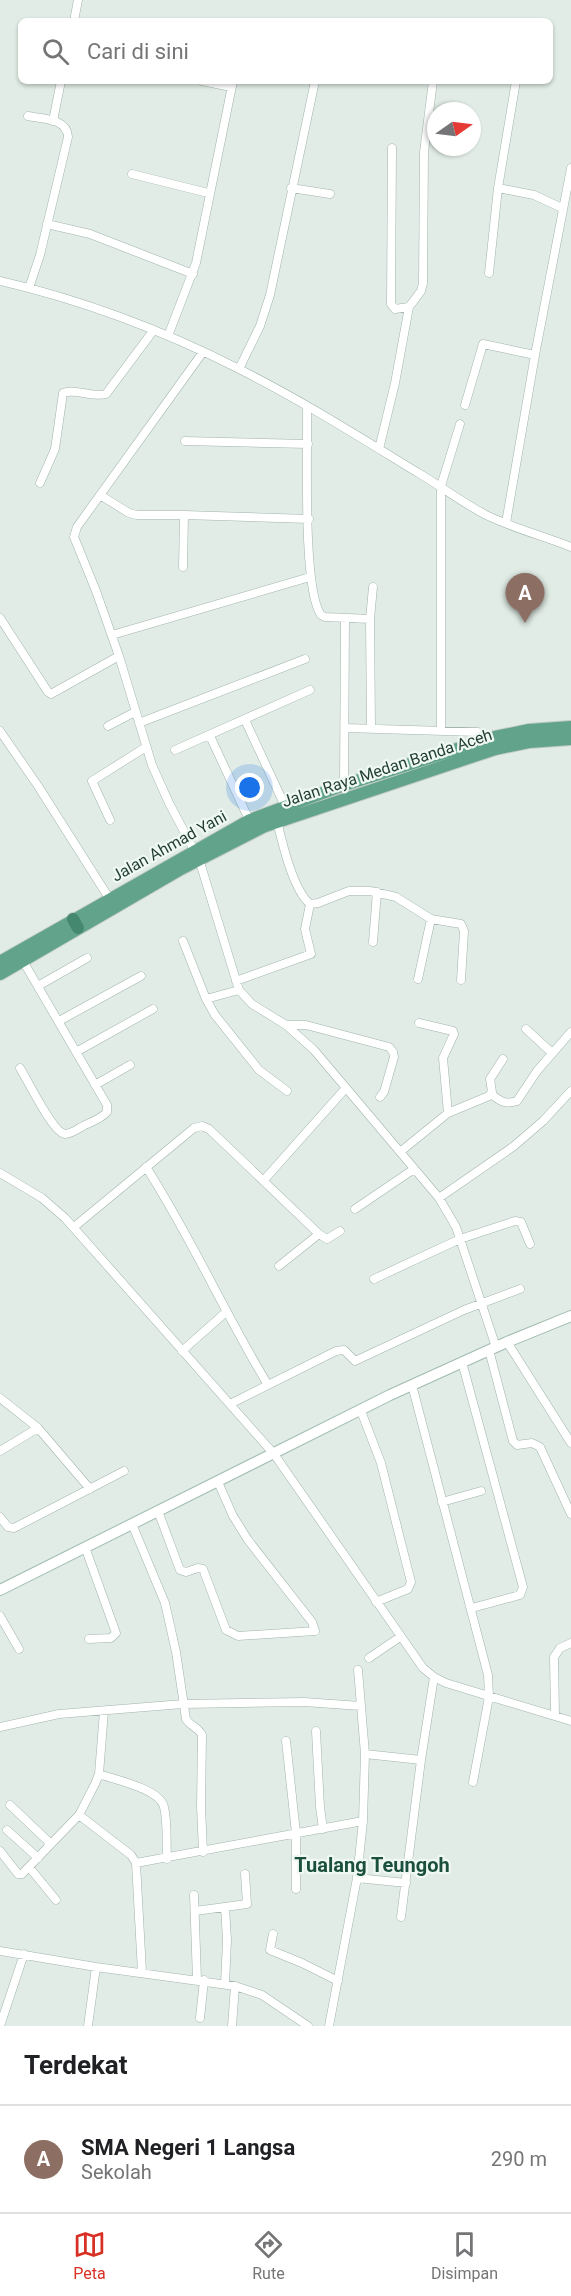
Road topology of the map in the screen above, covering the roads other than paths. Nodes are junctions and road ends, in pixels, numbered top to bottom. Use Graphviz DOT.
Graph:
graph roads {
  1 [pos="78,0"];
  2 [pos="75,18"];
  3 [pos="61,84"];
  4 [pos="232,84"];
  5 [pos="314,84"];
  6 [pos="433,84"];
  7 [pos="515,84"];
  8 [pos="28,116"];
  9 [pos="53,121"];
  10 [pos="392,148"];
  11 [pos="571,168"];
  12 [pos="132,174"];
  13 [pos="291,188"];
  14 [pos="498,188"];
  15 [pos="208,192"];
  16 [pos="330,194"];
  17 [pos="562,208"];
  18 [pos="47,224"];
  19 [pos="489,273"];
  20 [pos="193,274"];
  21 [pos="0,281"];
  22 [pos="30,288"];
  23 [pos="409,307"];
  24 [pos="153,331"];
  25 [pos="168,336"];
  26 [pos="203,352"];
  27 [pos="535,355"];
  28 [pos="239,369"];
  29 [pos="465,405"];
  30 [pos="307,407"];
  31 [pos="460,424"];
  32 [pos="185,441"];
  33 [pos="308,444"];
  34 [pos="379,449"];
  35 [pos="40,483"];
  36 [pos="441,486"];
  37 [pos="100,495"];
  38 [pos="184,515"];
  39 [pos="309,519"];
  40 [pos="506,523"];
  41 [pos="571,547"];
  42 [pos="183,567"];
  43 [pos="310,577"];
  44 [pos="373,587"];
  45 [pos="0,618"];
  46 [pos="345,618"];
  47 [pos="370,619"];
  48 [pos="112,635"];
  49 [pos="119,656"];
  50 [pos="305,659"];
  51 [pos="310,690"];
  52 [pos="135,712"];
  53 [pos="245,720"];
  54 [pos="139,723"];
  55 [pos="108,726"];
  56 [pos="571,727"];
  57 [pos="345,728"];
  58 [pos="371,728"];
  59 [pos="0,731"];
  60 [pos="441,731"];
  61 [pos="210,736"];
  62 [pos="495,737"];
  63 [pos="571,739"];
  64 [pos="146,747"];
  65 [pos="175,750"];
  66 [pos="344,785"];
  67 [pos="285,806"];
  68 [pos="110,820"];
  69 [pos="277,820"];
  70 [pos="252,825"];
  71 [pos="197,855"];
  72 [pos="377,892"];
  73 [pos="110,898"];
  74 [pos="310,904"];
  75 [pos="431,919"];
  76 [pos="76,924"];
  77 [pos="183,941"];
  78 [pos="373,942"];
  79 [pos="87,958"];
  80 [pos="23,961"];
  81 [pos="0,962"];
  82 [pos="0,974"];
  83 [pos="141,976"];
  84 [pos="418,979"];
  85 [pos="461,980"];
  86 [pos="236,981"];
  87 [pos="38,986"];
  88 [pos="239,990"];
  89 [pos="206,999"];
  90 [pos="153,1009"];
  91 [pos="59,1021"];
  92 [pos="420,1023"];
  93 [pos="286,1025"];
  94 [pos="526,1029"];
  95 [pos="571,1032"];
  96 [pos="76,1052"];
  97 [pos="552,1053"];
  98 [pos="503,1059"];
  99 [pos="130,1065"];
  100 [pos="20,1068"];
  101 [pos="95,1085"];
  102 [pos="345,1089"];
  103 [pos="287,1091"];
  104 [pos="571,1091"];
  105 [pos="491,1094"];
  106 [pos="380,1097"];
  107 [pos="448,1113"];
  108 [pos="400,1152"];
  109 [pos="146,1167"];
  110 [pos="414,1169"];
  111 [pos="0,1173"];
  112 [pos="264,1180"];
  113 [pos="439,1198"];
  114 [pos="355,1209"];
  115 [pos="74,1227"];
  116 [pos="340,1231"];
  117 [pos="319,1234"];
  118 [pos="460,1239"];
  119 [pos="530,1244"];
  120 [pos="279,1266"];
  121 [pos="374,1279"];
  122 [pos="520,1289"];
  123 [pos="480,1303"];
  124 [pos="226,1312"];
  125 [pos="571,1316"];
  126 [pos="507,1342"];
  127 [pos="492,1349"];
  128 [pos="182,1351"];
  129 [pos="462,1362"];
  130 [pos="268,1385"];
  131 [pos="412,1385"];
  132 [pos="0,1398"];
  133 [pos="230,1404"];
  134 [pos="361,1411"];
  135 [pos="38,1428"];
  136 [pos="571,1443"];
  137 [pos="0,1451"];
  138 [pos="274,1454"];
  139 [pos="124,1471"];
  140 [pos="218,1482"];
  141 [pos="90,1489"];
  142 [pos="482,1491"];
  143 [pos="442,1502"];
  144 [pos="158,1511"];
  145 [pos="571,1514"];
  146 [pos="0,1517"];
  147 [pos="132,1524"];
  148 [pos="85,1547"];
  149 [pos="0,1590"];
  150 [pos="376,1602"];
  151 [pos="472,1608"];
  152 [pos="0,1616"];
  153 [pos="400,1637"];
  154 [pos="89,1639"];
  155 [pos="571,1643"];
  156 [pos="19,1649"];
  157 [pos="369,1658"];
  158 [pos="358,1670"];
  159 [pos="434,1677"];
  160 [pos="489,1697"];
  161 [pos="183,1704"];
  162 [pos="361,1706"];
  163 [pos="104,1711"];
  164 [pos="555,1716"];
  165 [pos="571,1721"];
  166 [pos="0,1727"];
  167 [pos="316,1731"];
  168 [pos="286,1741"];
  169 [pos="365,1754"];
  170 [pos="421,1760"];
  171 [pos="99,1774"];
  172 [pos="473,1782"];
  173 [pos="9,1805"];
  174 [pos="79,1815"];
  175 [pos="363,1821"];
  176 [pos="323,1828"];
  177 [pos="7,1830"];
  178 [pos="296,1833"];
  179 [pos="51,1844"];
  180 [pos="0,1851"];
  181 [pos="203,1852"];
  182 [pos="38,1858"];
  183 [pos="167,1859"];
  184 [pos="136,1863"];
  185 [pos="29,1866"];
  186 [pos="245,1874"];
  187 [pos="357,1878"];
  188 [pos="406,1884"];
  189 [pos="296,1889"];
  190 [pos="194,1895"];
  191 [pos="56,1900"];
  192 [pos="225,1907"];
  193 [pos="195,1911"];
  194 [pos="402,1917"];
  195 [pos="273,1934"];
  196 [pos="0,1951"];
  197 [pos="24,1954"];
  198 [pos="96,1967"];
  199 [pos="142,1972"];
  200 [pos="200,1980"];
  201 [pos="338,1981"];
  202 [pos="225,1984"];
  203 [pos="235,1986"];
  204 [pos="200,2018"];
  205 [pos="0,2026"];
  206 [pos="88,2026"];
  207 [pos="232,2026"];
  208 [pos="308,2026"];
  209 [pos="329,2026"];
  1 -- 2 [label="street"];
  3 -- 9 [label="street"];
  4 -- 15 [label="street"];
  5 -- 13 [label="street"];
  6 -- 23 [label="street"];
  7 -- 14 [label="street"];
  8 -- 9 [label="street"];
  9 -- 18 [label="street"];
  10 -- 23 [label="street"];
  11 -- 17 [label="street"];
  12 -- 15 [label="street"];
  13 -- 16 [label="street"];
  13 -- 28 [label="street"];
  14 -- 17 [label="street"];
  14 -- 19 [label="street"];
  15 -- 20 [label="street"];
  17 -- 27 [label="street"];
  18 -- 20 [label="street"];
  18 -- 22 [label="street"];
  20 -- 25 [label="street"];
  21 -- 22 [label="street"];
  22 -- 24 [label="street"];
  23 -- 34 [label="street"];
  24 -- 25 [label="street"];
  24 -- 35 [label="street"];
  25 -- 26 [label="street"];
  26 -- 28 [label="street"];
  26 -- 37 [label="street"];
  27 -- 29 [label="street"];
  27 -- 40 [label="street"];
  28 -- 30 [label="street"];
  30 -- 33 [label="street"];
  30 -- 34 [label="street"];
  31 -- 36 [label="street"];
  32 -- 33 [label="street"];
  33 -- 39 [label="street"];
  34 -- 36 [label="street"];
  36 -- 40 [label="street"];
  36 -- 60 [label="street"];
  37 -- 38 [label="street"];
  37 -- 48 [label="street"];
  38 -- 39 [label="street"];
  38 -- 42 [label="street"];
  39 -- 43 [label="street"];
  40 -- 41 [label="street"];
  43 -- 46 [label="street"];
  43 -- 48 [label="street"];
  44 -- 47 [label="street"];
  45 -- 49 [label="street"];
  46 -- 47 [label="street"];
  46 -- 57 [label="street"];
  47 -- 58 [label="street"];
  48 -- 49 [label="street"];
  49 -- 52 [label="street"];
  50 -- 54 [label="street"];
  51 -- 53 [label="street"];
  52 -- 54 [label="street"];
  52 -- 55 [label="street"];
  53 -- 61 [label="street"];
  53 -- 67 [label="street"];
  54 -- 64 [label="street"];
  56 -- 62 [label="main road, Jalan Ahmad Yani"];
  57 -- 58 [label="street"];
  57 -- 66 [label="street"];
  58 -- 60 [label="street"];
  59 -- 73 [label="street"];
  60 -- 62 [label="street"];
  61 -- 65 [label="street"];
  61 -- 70 [label="street"];
  62 -- 66 [label="main road, Jalan Ahmad Yani"];
  63 -- 69 [label="main road, Jalan Raya Medan Banda Aceh"];
  64 -- 68 [label="street"];
  64 -- 71 [label="street"];
  66 -- 67 [label="main road, Jalan Ahmad Yani"];
  67 -- 70 [label="main road, Jalan Ahmad Yani"];
  69 -- 70 [label="main road, Jalan Raya Medan Banda Aceh"];
  69 -- 74 [label="street"];
  70 -- 71 [label="main road, Jalan Ahmad Yani"];
  71 -- 73 [label="main road, Jalan Ahmad Yani"];
  71 -- 76 [label="main road"];
  71 -- 86 [label="street"];
  72 -- 74 [label="street"];
  72 -- 75 [label="street"];
  72 -- 78 [label="street"];
  73 -- 76 [label="main road, Jalan Ahmad Yani"];
  74 -- 86 [label="street"];
  75 -- 84 [label="street"];
  75 -- 85 [label="street"];
  76 -- 80 [label="main road"];
  76 -- 81 [label="main road, Jalan Ahmad Yani"];
  77 -- 89 [label="street"];
  79 -- 87 [label="street"];
  80 -- 82 [label="main road"];
  80 -- 87 [label="street"];
  83 -- 91 [label="street"];
  86 -- 88 [label="street"];
  87 -- 91 [label="street"];
  88 -- 89 [label="street"];
  88 -- 93 [label="street"];
  89 -- 103 [label="street"];
  90 -- 96 [label="street"];
  91 -- 96 [label="street"];
  92 -- 107 [label="street"];
  93 -- 102 [label="street"];
  93 -- 106 [label="street"];
  94 -- 97 [label="street"];
  95 -- 97 [label="street"];
  96 -- 101 [label="street"];
  97 -- 105 [label="street"];
  98 -- 105 [label="street"];
  99 -- 101 [label="street"];
  100 -- 101 [label="street"];
  102 -- 108 [label="street"];
  102 -- 112 [label="street"];
  104 -- 113 [label="street"];
  105 -- 107 [label="street"];
  107 -- 108 [label="street"];
  108 -- 110 [label="street"];
  109 -- 112 [label="street"];
  109 -- 115 [label="street"];
  109 -- 124 [label="street"];
  110 -- 113 [label="street"];
  110 -- 114 [label="street"];
  111 -- 115 [label="street"];
  112 -- 117 [label="street"];
  113 -- 118 [label="street"];
  115 -- 128 [label="street"];
  116 -- 117 [label="street"];
  117 -- 120 [label="street"];
  118 -- 119 [label="street"];
  118 -- 121 [label="street"];
  118 -- 123 [label="street"];
  122 -- 123 [label="street"];
  123 -- 127 [label="street"];
  123 -- 130 [label="street"];
  124 -- 128 [label="street"];
  124 -- 130 [label="street"];
  125 -- 126 [label="main road"];
  126 -- 127 [label="main road"];
  126 -- 136 [label="street"];
  127 -- 129 [label="main road"];
  127 -- 145 [label="street"];
  128 -- 133 [label="street"];
  129 -- 131 [label="main road"];
  129 -- 151 [label="street"];
  130 -- 133 [label="street"];
  131 -- 134 [label="main road"];
  131 -- 143 [label="street"];
  132 -- 135 [label="street"];
  133 -- 138 [label="street"];
  134 -- 138 [label="main road"];
  134 -- 150 [label="street"];
  135 -- 137 [label="street"];
  135 -- 141 [label="street"];
  138 -- 140 [label="main road"];
  138 -- 150 [label="street"];
  139 -- 141 [label="street"];
  140 -- 144 [label="main road"];
  140 -- 144 [label="street"];
  141 -- 146 [label="street"];
  142 -- 143 [label="street"];
  143 -- 151 [label="street"];
  144 -- 147 [label="main road"];
  147 -- 148 [label="main road"];
  147 -- 161 [label="street"];
  148 -- 149 [label="main road"];
  148 -- 154 [label="street"];
  150 -- 153 [label="street"];
  151 -- 160 [label="street"];
  152 -- 156 [label="street"];
  153 -- 157 [label="street"];
  153 -- 159 [label="street"];
  155 -- 164 [label="street"];
  158 -- 162 [label="street"];
  159 -- 160 [label="street"];
  159 -- 170 [label="street"];
  160 -- 164 [label="street"];
  160 -- 172 [label="street"];
  161 -- 162 [label="street"];
  161 -- 163 [label="street"];
  161 -- 181 [label="street"];
  162 -- 169 [label="street"];
  163 -- 166 [label="street"];
  163 -- 171 [label="street"];
  164 -- 165 [label="street"];
  167 -- 176 [label="street"];
  168 -- 178 [label="street"];
  169 -- 170 [label="street"];
  169 -- 175 [label="street"];
  170 -- 188 [label="street"];
  171 -- 174 [label="street"];
  171 -- 183 [label="street"];
  173 -- 179 [label="street"];
  174 -- 179 [label="street"];
  174 -- 184 [label="street"];
  175 -- 176 [label="street"];
  175 -- 187 [label="street"];
  176 -- 178 [label="street"];
  177 -- 182 [label="street"];
  178 -- 181 [label="street"];
  178 -- 189 [label="street"];
  179 -- 182 [label="street"];
  180 -- 185 [label="street"];
  181 -- 183 [label="street"];
  182 -- 185 [label="street"];
  183 -- 184 [label="street"];
  184 -- 199 [label="street"];
  185 -- 191 [label="street"];
  186 -- 192 [label="street"];
  187 -- 188 [label="street"];
  187 -- 201 [label="street"];
  188 -- 194 [label="street"];
  190 -- 193 [label="street"];
  192 -- 193 [label="street"];
  192 -- 202 [label="street"];
  193 -- 200 [label="street"];
  195 -- 201 [label="street"];
  196 -- 197 [label="street"];
  197 -- 198 [label="street"];
  197 -- 205 [label="street"];
  198 -- 199 [label="street"];
  198 -- 206 [label="street"];
  199 -- 200 [label="street"];
  200 -- 202 [label="street"];
  200 -- 204 [label="street"];
  201 -- 209 [label="street"];
  202 -- 203 [label="street"];
  203 -- 207 [label="street"];
  203 -- 208 [label="street"];
}
